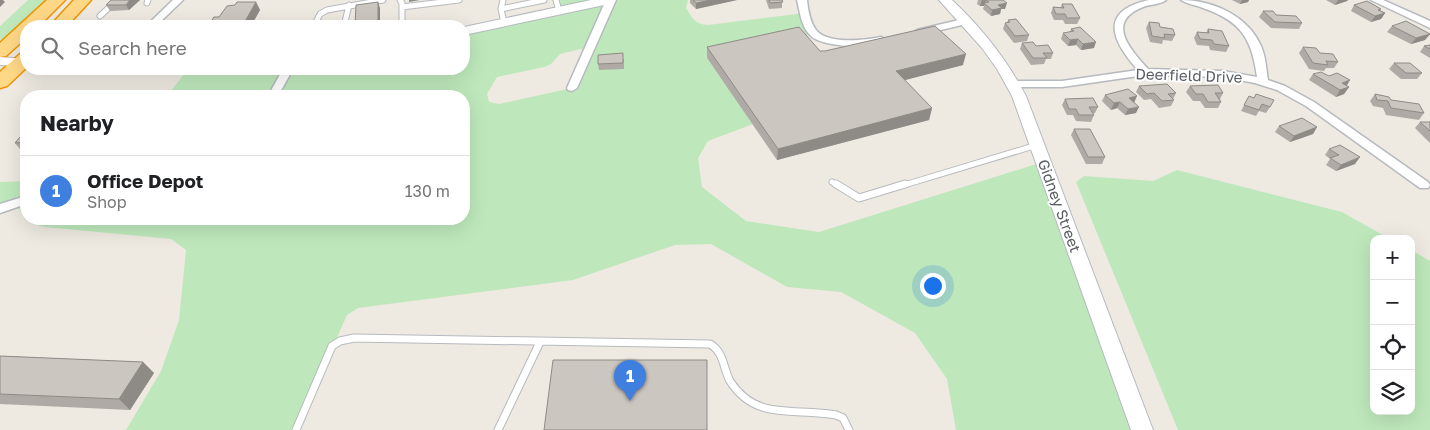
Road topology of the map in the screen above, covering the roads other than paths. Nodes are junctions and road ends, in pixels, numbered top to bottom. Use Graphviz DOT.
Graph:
graph roads {
  1 [pos="57,0"];
  2 [pos="83,0"];
  3 [pos="116,0"];
  4 [pos="178,0"];
  5 [pos="383,0"];
  6 [pos="400,0"];
  7 [pos="459,0"];
  8 [pos="503,0"];
  9 [pos="544,0"];
  10 [pos="610,0"];
  11 [pos="802,0"];
  12 [pos="945,0"];
  13 [pos="1161,0"];
  14 [pos="1186,0"];
  15 [pos="1376,0"];
  16 [pos="526,2"];
  17 [pos="349,5"];
  18 [pos="557,5"];
  19 [pos="402,7"];
  20 [pos="501,9"];
  21 [pos="100,16"];
  22 [pos="36,20"];
  23 [pos="64,20"];
  24 [pos="157,20"];
  25 [pos="318,20"];
  26 [pos="345,20"];
  27 [pos="402,20"];
  28 [pos="967,21"];
  29 [pos="504,23"];
  30 [pos="1430,25"];
  31 [pos="470,30"];
  32 [pos="20,34"];
  33 [pos="908,34"];
  34 [pos="889,38"];
  35 [pos="0,52"];
  36 [pos="0,61"];
  37 [pos="20,61"];
  38 [pos="20,64"];
  39 [pos="1144,72"];
  40 [pos="285,75"];
  41 [pos="1263,81"];
  42 [pos="0,82"];
  43 [pos="1013,84"];
  44 [pos="572,88"];
  45 [pos="276,90"];
  46 [pos="1037,146"];
  47 [pos="832,182"];
  48 [pos="1424,185"];
  49 [pos="20,202"];
  50 [pos="0,209"];
  51 [pos="540,342"];
  52 [pos="296,430"];
  53 [pos="498,430"];
  54 [pos="849,430"];
  55 [pos="1142,430"];
  1 -- 22 [label="highway"];
  2 -- 23 [label="highway"];
  3 -- 21 [label="lane"];
  4 -- 24 [label="street"];
  5 -- 17 [label="lane"];
  6 -- 19 [label="lane"];
  7 -- 19 [label="lane"];
  8 -- 20 [label="lane"];
  9 -- 16 [label="lane"];
  10 -- 18 [label="street"];
  10 -- 44 [label="street"];
  11 -- 34 [label="street"];
  12 -- 28 [label="street, Gidney Street"];
  13 -- 39 [label="street"];
  14 -- 41 [label="street"];
  15 -- 30 [label="street"];
  16 -- 20 [label="lane"];
  17 -- 25 [label="lane"];
  17 -- 26 [label="lane"];
  18 -- 29 [label="street"];
  19 -- 27 [label="lane"];
  20 -- 29 [label="lane"];
  28 -- 33 [label="street"];
  28 -- 43 [label="street, Gidney Street"];
  29 -- 31 [label="street"];
  32 -- 35 [label="highway"];
  36 -- 37 [label="street"];
  38 -- 42 [label="highway"];
  39 -- 41 [label="street, Deerfield Drive"];
  39 -- 43 [label="street, Deerfield Drive"];
  40 -- 45 [label="street"];
  41 -- 48 [label="street, Deerfield Drive"];
  43 -- 46 [label="street, Gidney Street"];
  46 -- 47 [label="lane"];
  46 -- 55 [label="street, Gidney Street"];
  49 -- 50 [label="street"];
  51 -- 52 [label="lane"];
  51 -- 53 [label="lane"];
  51 -- 54 [label="lane"];
}
